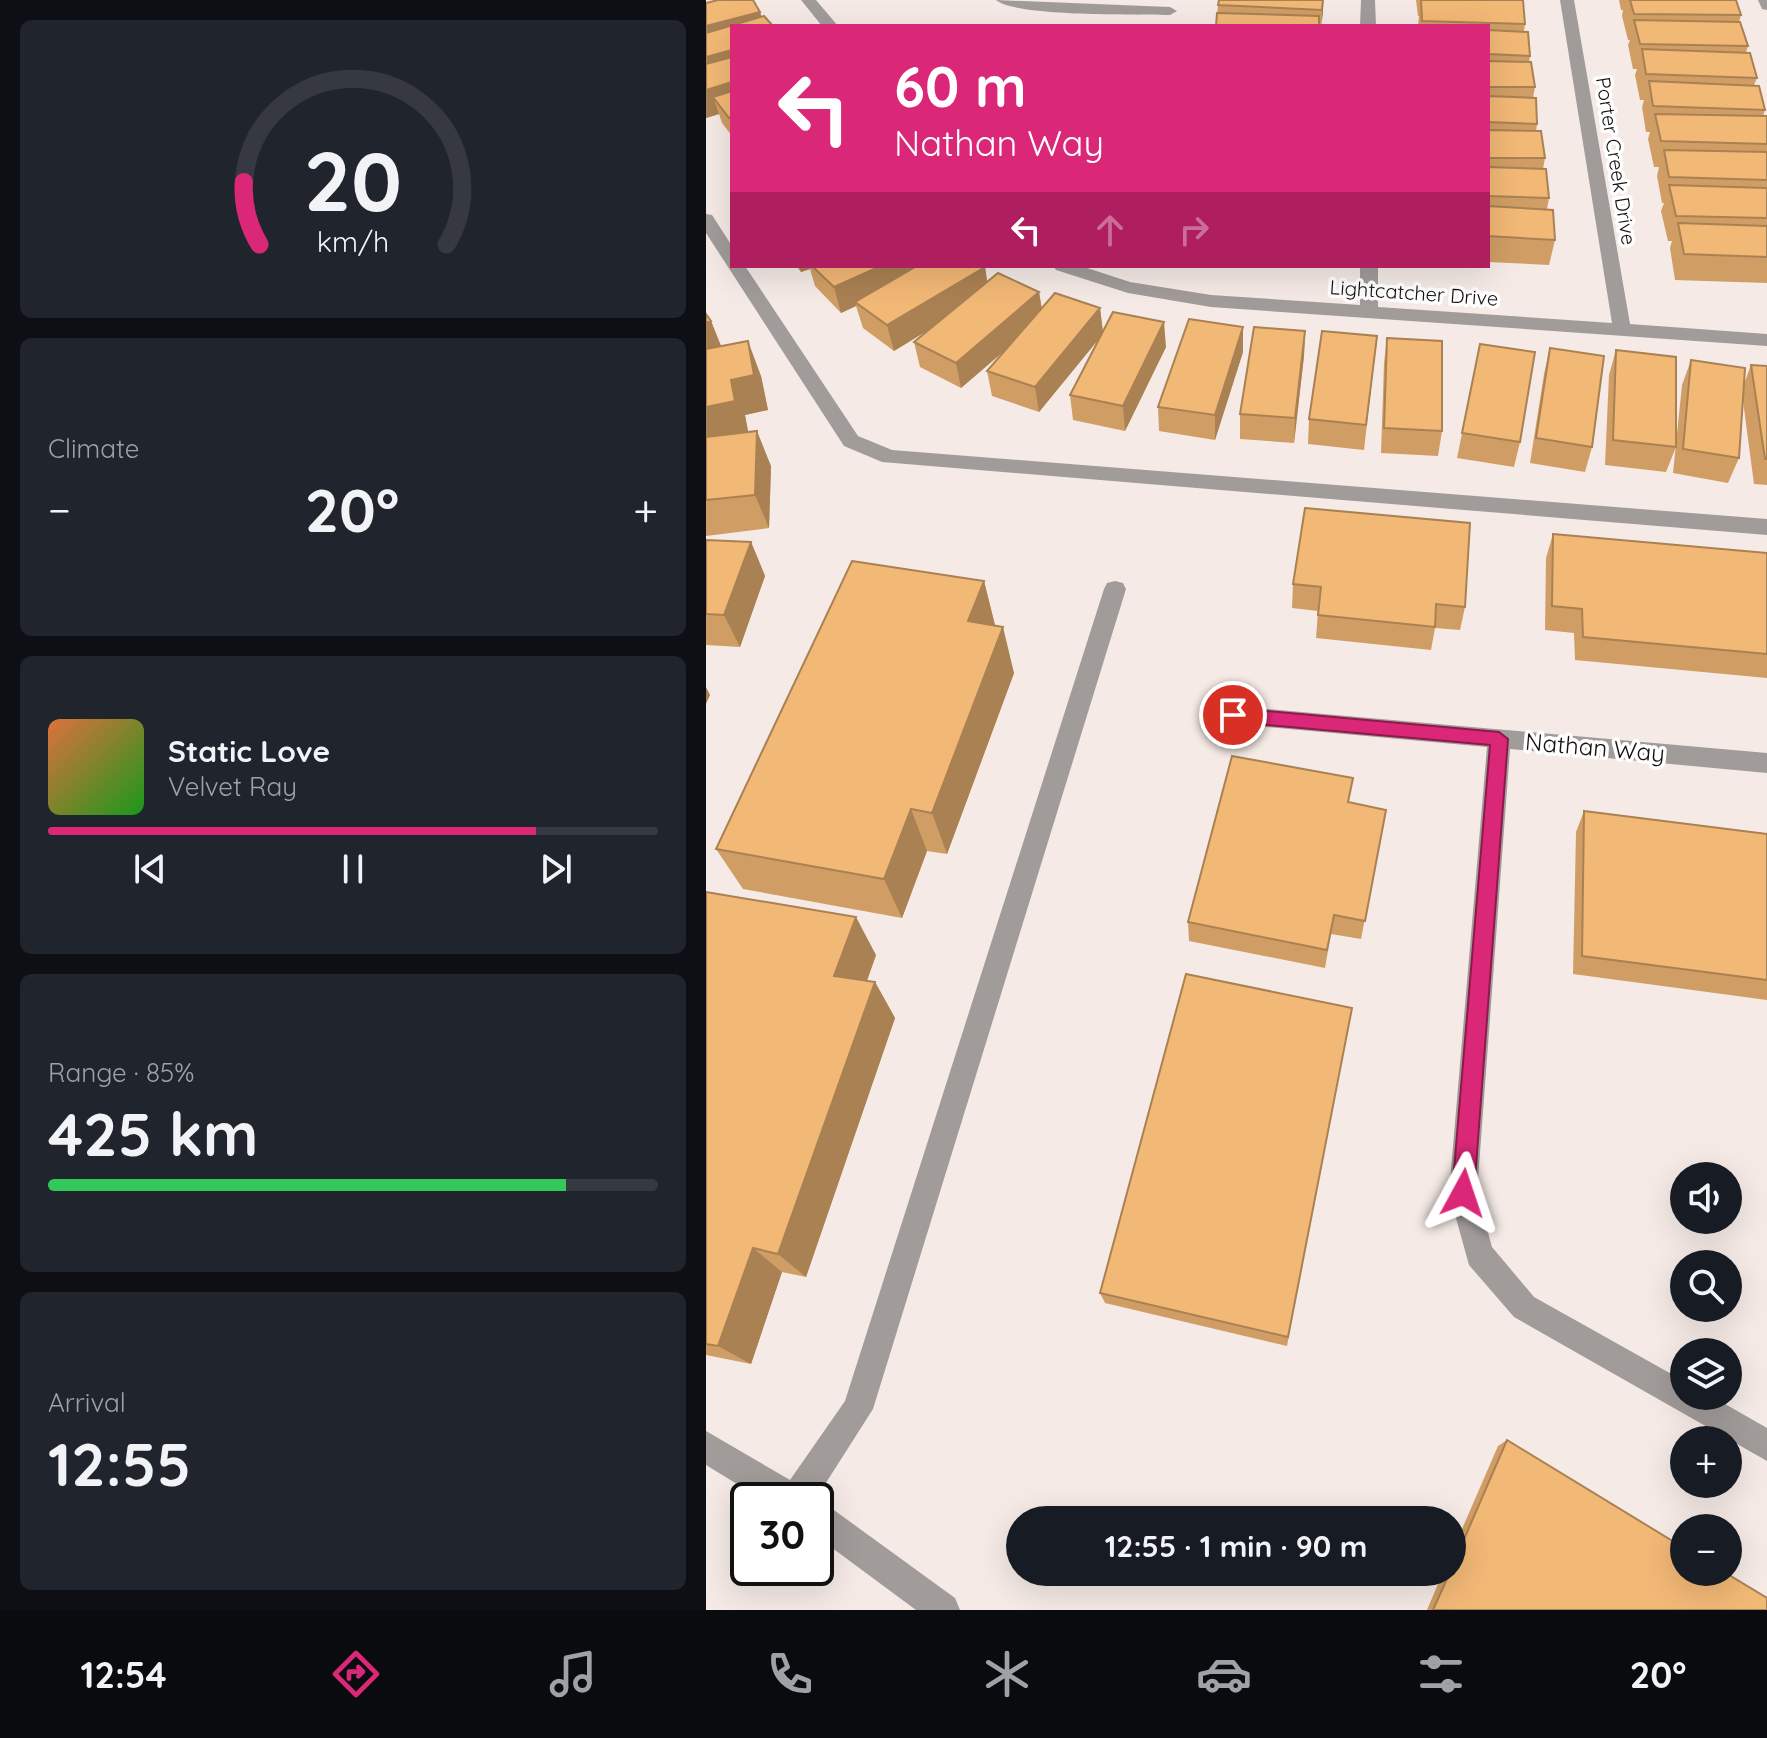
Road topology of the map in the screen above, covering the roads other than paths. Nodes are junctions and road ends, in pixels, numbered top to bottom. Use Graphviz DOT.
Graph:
graph roads {
  1 [pos="808,0"];
  2 [pos="1003,0"];
  3 [pos="1368,0"];
  4 [pos="1567,0"];
  5 [pos="1170,12"];
  6 [pos="828,24"];
  7 [pos="1368,24"];
  8 [pos="706,219"];
  9 [pos="730,257"];
  10 [pos="737,268"];
  11 [pos="1069,268"];
  12 [pos="1369,268"];
  13 [pos="1369,312"];
  14 [pos="1622,330"];
  15 [pos="1767,340"];
  16 [pos="1767,527"];
  17 [pos="1115,589"];
  18 [pos="1233,715"];
  19 [pos="1499,739"];
  20 [pos="1767,763"];
  21 [pos="1767,1445"];
  22 [pos="706,1447"];
  23 [pos="765,1482"];
  24 [pos="807,1482"];
  25 [pos="834,1529"];
  26 [pos="943,1610"];
  1 -- 6 [label="street"];
  2 -- 5 [label="street"];
  3 -- 7 [label="street"];
  4 -- 14 [label="street, Porter Creek Drive"];
  8 -- 9 [label="street"];
  10 -- 16 [label="street"];
  11 -- 13 [label="street, Lightcatcher Drive"];
  12 -- 13 [label="street"];
  13 -- 14 [label="street, Lightcatcher Drive"];
  14 -- 15 [label="street, Lightcatcher Drive"];
  17 -- 24 [label="street"];
  18 -- 19 [label="street, Nathan Way"];
  19 -- 20 [label="street, Nathan Way"];
  19 -- 21 [label="street"];
  22 -- 23 [label="street"];
  25 -- 26 [label="street"];
}
